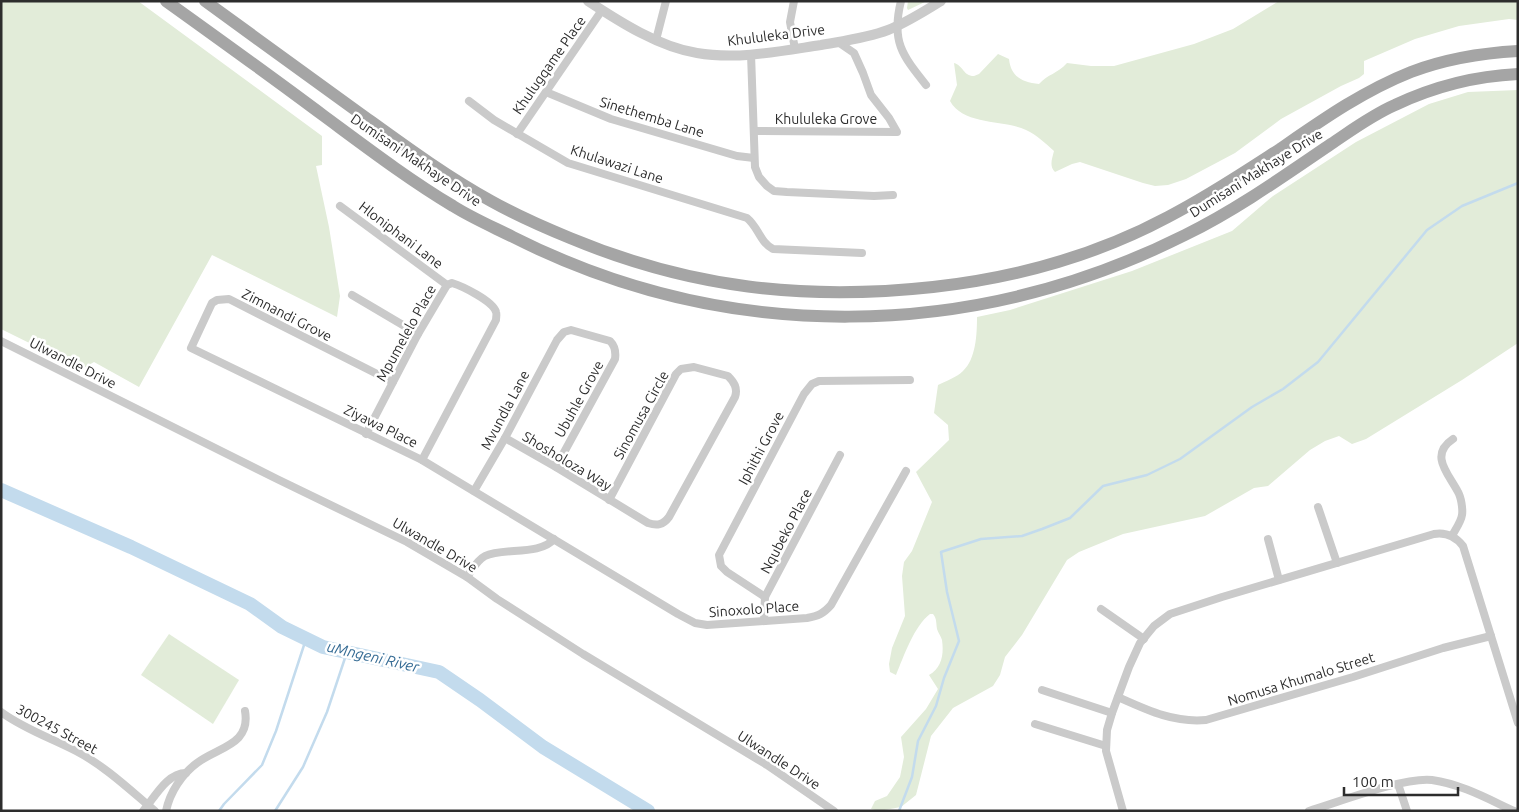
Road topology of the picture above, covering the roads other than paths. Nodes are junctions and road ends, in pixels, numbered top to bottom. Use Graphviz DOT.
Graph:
graph roads {
  1 [pos="166,1"];
  2 [pos="205,1"];
  3 [pos="588,1"];
  4 [pos="666,1"];
  5 [pos="794,1"];
  6 [pos="901,1"];
  7 [pos="941,1"];
  8 [pos="602,10"];
  9 [pos="898,26"];
  10 [pos="656,40"];
  11 [pos="838,42"];
  12 [pos="795,49"];
  13 [pos="1518,51"];
  14 [pos="751,54"];
  15 [pos="1518,74"];
  16 [pos="926,85"];
  17 [pos="546,92"];
  18 [pos="469,101"];
  19 [pos="754,131"];
  20 [pos="517,134"];
  21 [pos="754,158"];
  22 [pos="892,195"];
  23 [pos="340,206"];
  24 [pos="862,253"];
  25 [pos="447,285"];
  26 [pos="352,296"];
  27 [pos="418,334"];
  28 [pos="557,340"];
  29 [pos="1,341"];
  30 [pos="191,348"];
  31 [pos="910,380"];
  32 [pos="393,382"];
  33 [pos="366,434"];
  34 [pos="505,438"];
  35 [pos="1453,439"];
  36 [pos="840,455"];
  37 [pos="422,460"];
  38 [pos="556,467"];
  39 [pos="906,471"];
  40 [pos="474,491"];
  41 [pos="610,500"];
  42 [pos="1318,507"];
  43 [pos="669,517"];
  44 [pos="1452,536"];
  45 [pos="554,539"];
  46 [pos="1268,539"];
  47 [pos="1337,563"];
  48 [pos="467,577"];
  49 [pos="1278,580"];
  50 [pos="765,597"];
  51 [pos="1100,610"];
  52 [pos="764,621"];
  53 [pos="1491,636"];
  54 [pos="1144,639"];
  55 [pos="1042,690"];
  56 [pos="1118,697"];
  57 [pos="245,711"];
  58 [pos="1,712"];
  59 [pos="1112,713"];
  60 [pos="1518,723"];
  61 [pos="1035,724"];
  62 [pos="1106,746"];
  63 [pos="186,773"];
  64 [pos="1398,784"];
  65 [pos="150,809"];
  66 [pos="166,811"];
  67 [pos="834,811"];
  68 [pos="1123,811"];
  69 [pos="1309,811"];
  70 [pos="1407,811"];
  71 [pos="1514,811"];
  1 -- 15 [label="main road, Dumisani Makhaye Drive"];
  2 -- 13 [label="main road, Dumisani Makhaye Drive"];
  3 -- 8 [label="street, Khululeka Drive"];
  4 -- 10 [label="street"];
  5 -- 12 [label="street"];
  6 -- 9 [label="street"];
  7 -- 9 [label="street, Khululeka Drive"];
  8 -- 10 [label="street, Khululeka Drive"];
  8 -- 17 [label="street, Khulugqame Place"];
  9 -- 11 [label="street, Khululeka Drive"];
  9 -- 16 [label="street"];
  10 -- 14 [label="street, Khululeka Drive"];
  11 -- 12 [label="street, Khululeka Drive"];
  11 -- 19 [label="street, Khululeka Grove"];
  12 -- 14 [label="street, Khululeka Drive"];
  14 -- 19 [label="street"];
  17 -- 20 [label="street, Khulugqame Place"];
  17 -- 21 [label="street, Sinethemba Lane"];
  18 -- 20 [label="street, Khulawazi Lane"];
  19 -- 21 [label="street"];
  20 -- 24 [label="street, Khulawazi Lane"];
  21 -- 22 [label="street"];
  23 -- 25 [label="street, Hloniphani Lane"];
  25 -- 27 [label="street, Mpumelelo Place"];
  25 -- 37 [label="street, Mpumelelo Place"];
  26 -- 27 [label="street"];
  27 -- 32 [label="street, Mpumelelo Place"];
  28 -- 34 [label="street, Mvundla Lane"];
  28 -- 38 [label="street, Ubuhle Grove"];
  29 -- 48 [label="street, Ulwandle Drive"];
  30 -- 32 [label="street, Zimnandi Grove"];
  30 -- 33 [label="street, Ziyawa Place"];
  31 -- 50 [label="street, Iphithi Grove"];
  32 -- 33 [label="street, Mpumelelo Place"];
  33 -- 37 [label="street, Ziyawa Place"];
  34 -- 38 [label="street, Shosholoza Way"];
  34 -- 40 [label="street, Mvundla Lane"];
  35 -- 44 [label="street"];
  36 -- 50 [label="street, Nqubeko Place"];
  37 -- 40 [label="street, Ziyawa Place"];
  38 -- 41 [label="street, Shosholoza Way"];
  39 -- 52 [label="street, Sinoxolo Place"];
  40 -- 45 [label="street, Ziyawa Place"];
  41 -- 43 [label="street, Shosholoza Way"];
  41 -- 43 [label="street, Sinomusa Circle"];
  42 -- 47 [label="street"];
  44 -- 47 [label="street"];
  44 -- 53 [label="street"];
  45 -- 48 [label="street"];
  45 -- 52 [label="street, Sinoxolo Place"];
  46 -- 49 [label="street"];
  47 -- 49 [label="street"];
  48 -- 67 [label="street, Ulwandle Drive"];
  49 -- 54 [label="street"];
  50 -- 52 [label="street, Nqubeko Place"];
  51 -- 54 [label="street"];
  53 -- 56 [label="street, Nomusa Khumalo Street"];
  53 -- 60 [label="street"];
  54 -- 56 [label="street"];
  55 -- 59 [label="street"];
  56 -- 59 [label="street"];
  57 -- 63 [label="street"];
  58 -- 65 [label="street, 300245 Street"];
  59 -- 62 [label="street"];
  61 -- 62 [label="street"];
  62 -- 68 [label="street"];
  63 -- 65 [label="street"];
  63 -- 66 [label="street"];
  64 -- 69 [label="street"];
  64 -- 70 [label="street"];
  64 -- 71 [label="street"];
}
